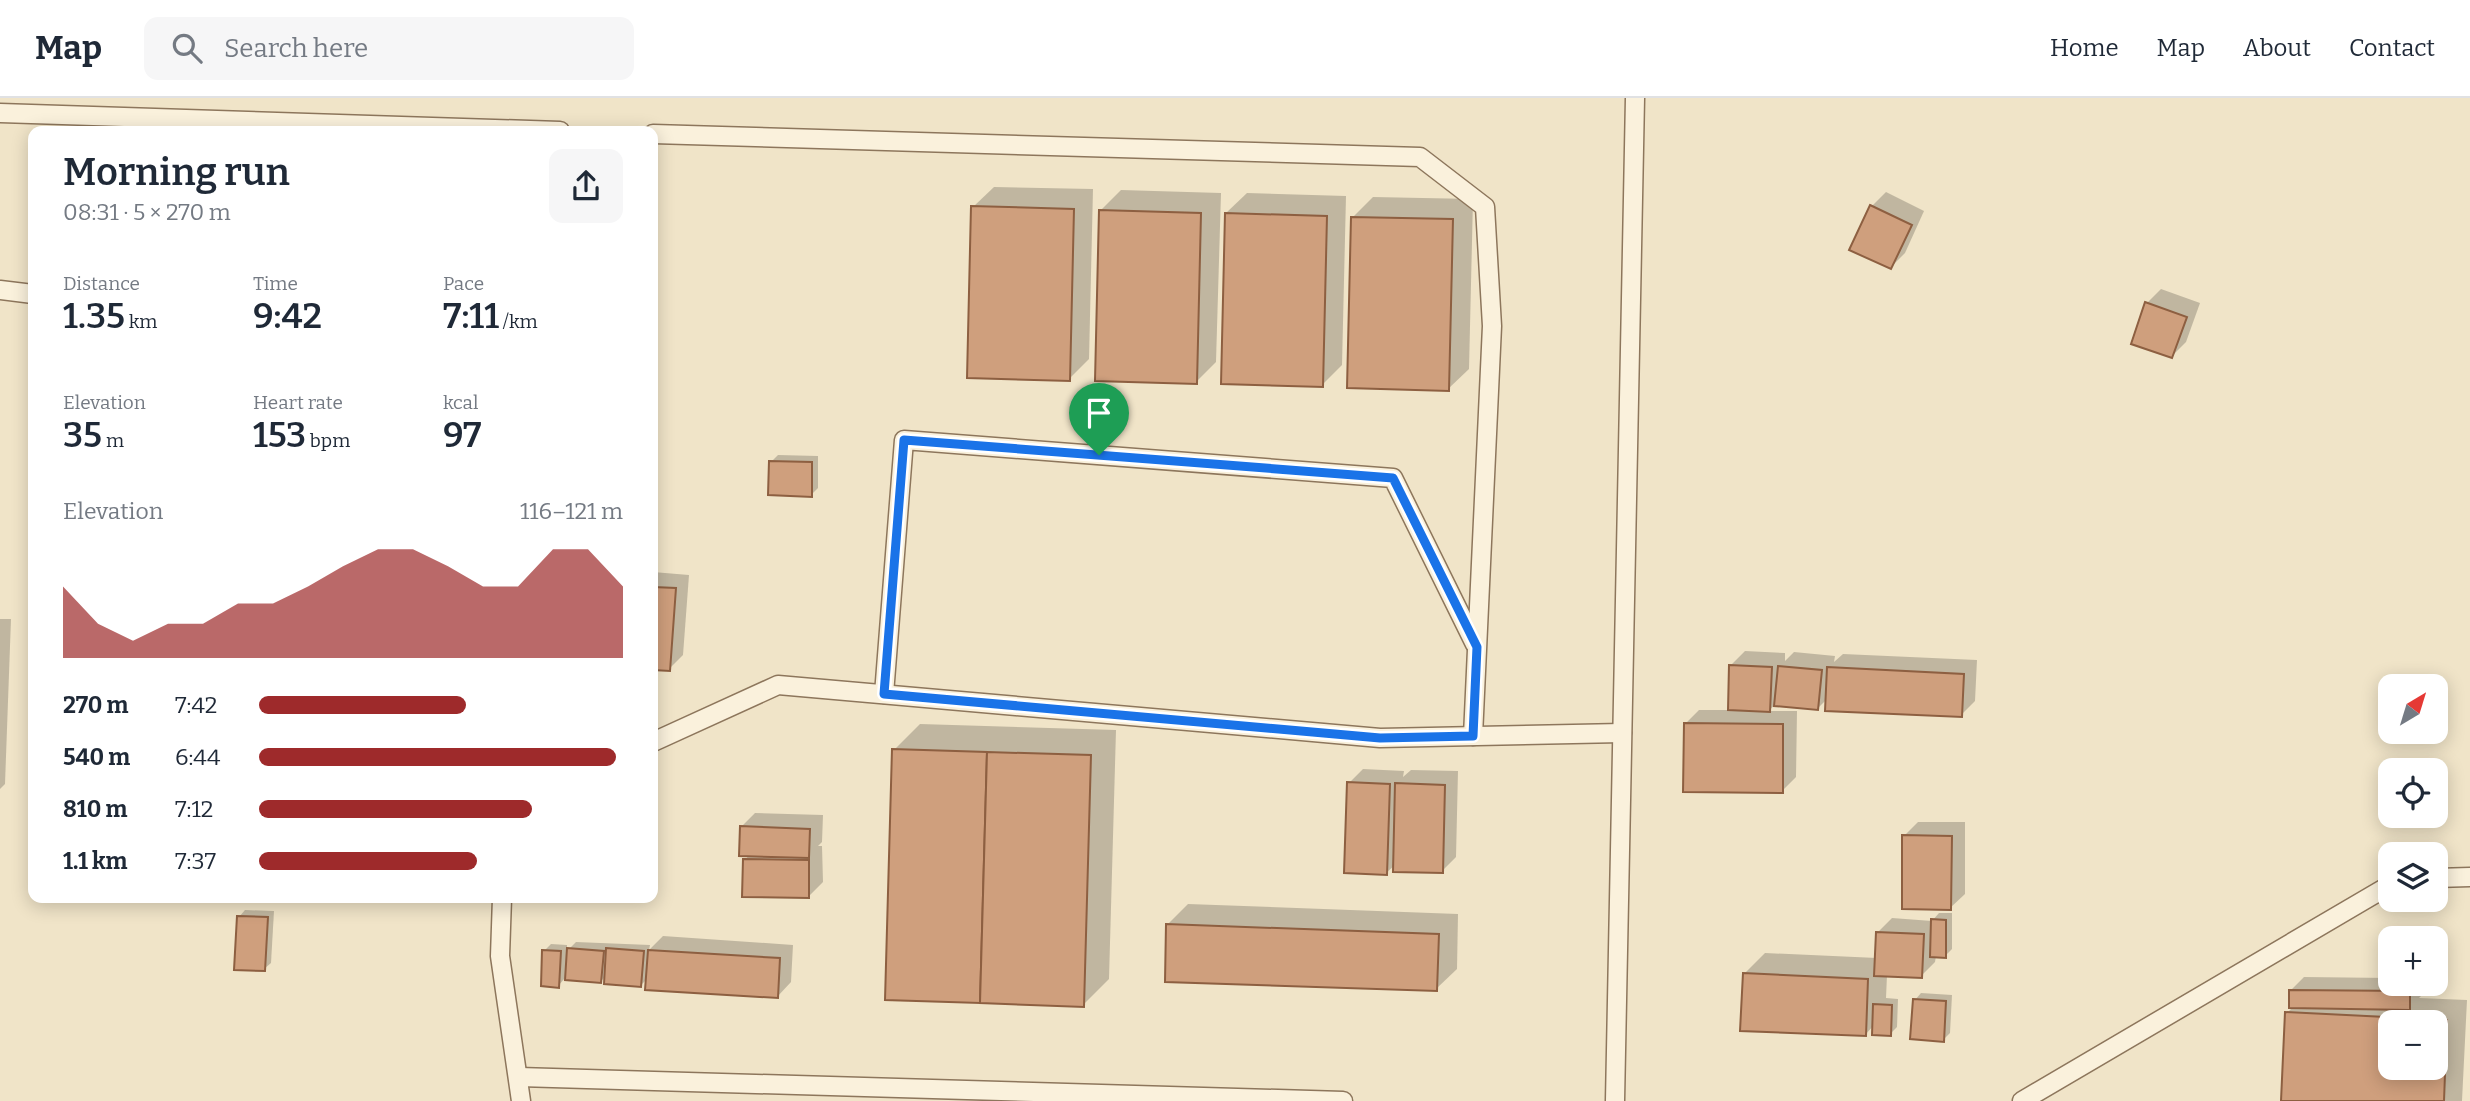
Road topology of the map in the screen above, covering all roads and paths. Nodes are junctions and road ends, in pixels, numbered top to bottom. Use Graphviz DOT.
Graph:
graph roads {
  1 [pos="1635,98"];
  2 [pos="0,113"];
  3 [pos="404,126"];
  4 [pos="658,134"];
  5 [pos="0,290"];
  6 [pos="28,293"];
  7 [pos="1477,647"];
  8 [pos="884,694"];
  9 [pos="1622,733"];
  10 [pos="1473,736"];
  11 [pos="658,740"];
  12 [pos="2470,877"];
  13 [pos="2448,878"];
  14 [pos="2378,892"];
  15 [pos="502,903"];
  16 [pos="519,1077"];
  17 [pos="521,1101"];
  18 [pos="1343,1101"];
  19 [pos="1615,1101"];
  20 [pos="2022,1101"];
  1 -- 9 [label="lane"];
  2 -- 3 [label="lane"];
  4 -- 7 [label="lane"];
  5 -- 6 [label="lane"];
  7 -- 8 [label="lane"];
  7 -- 10 [label="lane"];
  8 -- 10 [label="lane"];
  8 -- 11 [label="lane"];
  9 -- 10 [label="lane"];
  9 -- 19 [label="lane"];
  12 -- 13 [label="lane"];
  14 -- 20 [label="lane"];
  15 -- 16 [label="lane"];
  16 -- 17 [label="lane"];
  16 -- 18 [label="lane"];
}
